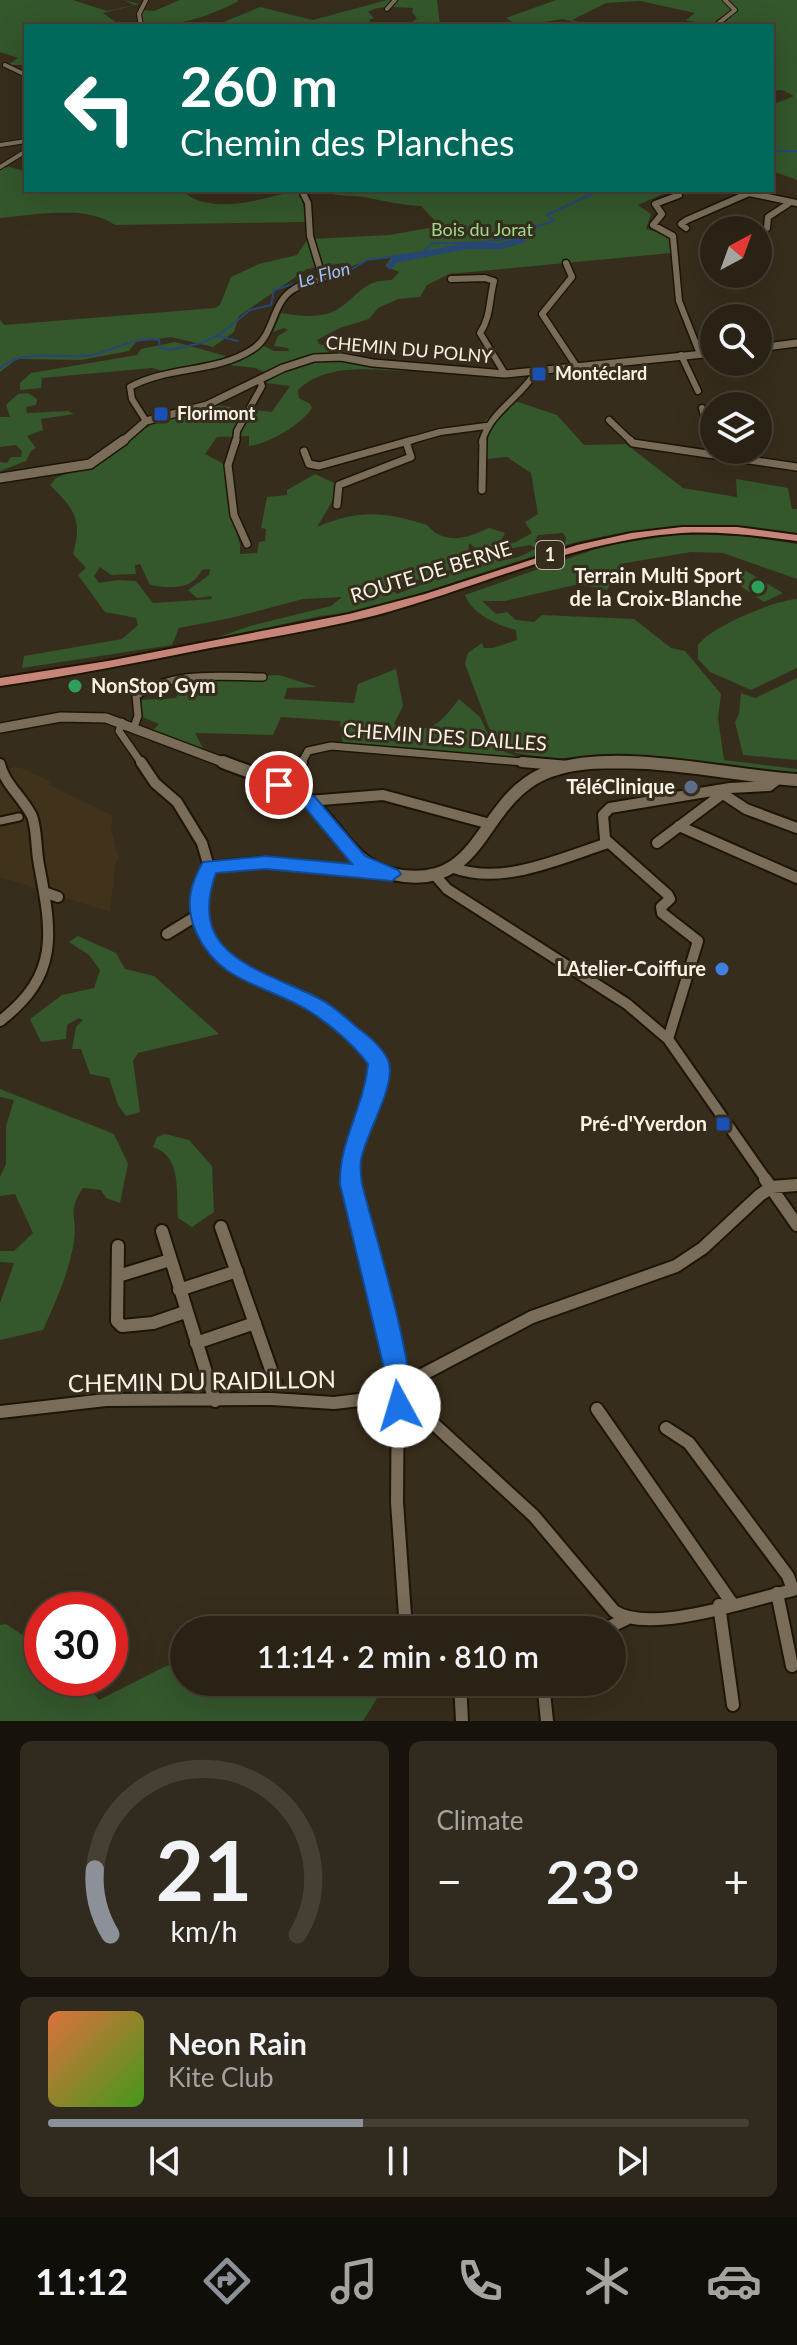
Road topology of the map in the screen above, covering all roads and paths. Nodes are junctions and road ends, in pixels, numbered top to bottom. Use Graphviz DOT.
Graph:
graph roads {
  1 [pos="146,0"];
  2 [pos="395,0"];
  3 [pos="725,0"];
  4 [pos="387,9"];
  5 [pos="141,24"];
  6 [pos="718,24"];
  7 [pos="5,65"];
  8 [pos="24,74"];
  9 [pos="24,141"];
  10 [pos="0,145"];
  11 [pos="24,152"];
  12 [pos="0,167"];
  13 [pos="302,192"];
  14 [pos="679,195"];
  15 [pos="797,203"];
  16 [pos="788,204"];
  17 [pos="770,216"];
  18 [pos="686,228"];
  19 [pos="566,263"];
  20 [pos="451,279"];
  21 [pos="797,343"];
  22 [pos="772,346"];
  23 [pos="700,354"];
  24 [pos="681,355"];
  25 [pos="577,367"];
  26 [pos="535,373"];
  27 [pos="505,374"];
  28 [pos="260,381"];
  29 [pos="698,391"];
  30 [pos="609,420"];
  31 [pos="146,421"];
  32 [pos="486,426"];
  33 [pos="406,442"];
  34 [pos="700,450"];
  35 [pos="304,451"];
  36 [pos="772,462"];
  37 [pos="797,467"];
  38 [pos="0,478"];
  39 [pos="482,490"];
  40 [pos="337,505"];
  41 [pos="797,538"];
  42 [pos="247,544"];
  43 [pos="170,652"];
  44 [pos="0,675"];
  45 [pos="263,677"];
  46 [pos="0,682"];
  47 [pos="122,722"];
  48 [pos="134,727"];
  49 [pos="0,728"];
  50 [pos="0,764"];
  51 [pos="570,766"];
  52 [pos="778,779"];
  53 [pos="797,780"];
  54 [pos="291,784"];
  55 [pos="719,793"];
  56 [pos="309,801"];
  57 [pos="19,817"];
  58 [pos="0,821"];
  59 [pos="490,824"];
  60 [pos="679,826"];
  61 [pos="797,828"];
  62 [pos="608,843"];
  63 [pos="657,843"];
  64 [pos="209,867"];
  65 [pos="454,868"];
  66 [pos="392,874"];
  67 [pos="434,874"];
  68 [pos="797,878"];
  69 [pos="44,892"];
  70 [pos="58,897"];
  71 [pos="198,915"];
  72 [pos="167,934"];
  73 [pos="0,1021"];
  74 [pos="668,1039"];
  75 [pos="797,1185"];
  76 [pos="772,1187"];
  77 [pos="797,1225"];
  78 [pos="221,1227"];
  79 [pos="162,1231"];
  80 [pos="118,1246"];
  81 [pos="170,1260"];
  82 [pos="237,1271"];
  83 [pos="118,1276"];
  84 [pos="179,1290"];
  85 [pos="185,1312"];
  86 [pos="255,1323"];
  87 [pos="196,1343"];
  88 [pos="276,1384"];
  89 [pos="399,1389"];
  90 [pos="215,1401"];
  91 [pos="597,1409"];
  92 [pos="0,1412"];
  93 [pos="666,1428"];
  94 [pos="777,1593"];
  95 [pos="725,1603"];
  96 [pos="405,1616"];
  97 [pos="622,1616"];
  98 [pos="626,1619"];
  99 [pos="792,1666"];
  100 [pos="461,1696"];
  101 [pos="544,1696"];
  102 [pos="733,1705"];
  103 [pos="462,1721"];
  104 [pos="547,1721"];
  1 -- 5 [label="street"];
  2 -- 4 [label="street"];
  3 -- 6 [label="street"];
  7 -- 8 [label="street"];
  9 -- 10 [label="street"];
  11 -- 12 [label="street"];
  13 -- 31 [label="street"];
  14 -- 23 [label="street"];
  15 -- 16 [label="street"];
  16 -- 17 [label="street"];
  16 -- 18 [label="street"];
  19 -- 25 [label="street"];
  20 -- 27 [label="street"];
  21 -- 22 [label="street"];
  23 -- 24 [label="street, CHEMIN DU POLNY"];
  24 -- 25 [label="street, CHEMIN DU POLNY"];
  24 -- 29 [label="street"];
  25 -- 26 [label="street, CHEMIN DU POLNY"];
  26 -- 27 [label="street, CHEMIN DU POLNY"];
  26 -- 32 [label="street"];
  27 -- 28 [label="street, CHEMIN DU POLNY"];
  28 -- 31 [label="street, CHEMIN DU POLNY"];
  28 -- 42 [label="street"];
  30 -- 34 [label="street"];
  31 -- 38 [label="street"];
  32 -- 33 [label="street"];
  32 -- 39 [label="street"];
  33 -- 35 [label="street"];
  33 -- 40 [label="street"];
  36 -- 37 [label="street"];
  41 -- 43 [label="main road, ROUTE DE BERNE / 1"];
  43 -- 44 [label="main road, ROUTE DE BERNE / 1"];
  43 -- 46 [label="main road, ROUTE DE BERNE / 1"];
  45 -- 48 [label="street"];
  47 -- 48 [label="street"];
  47 -- 49 [label="street"];
  47 -- 64 [label="street"];
  48 -- 56 [label="street"];
  50 -- 69 [label="street"];
  51 -- 52 [label="street"];
  51 -- 54 [label="street, CHEMIN DES DAILLES"];
  51 -- 59 [label="street"];
  52 -- 53 [label="street"];
  52 -- 55 [label="street"];
  55 -- 60 [label="street"];
  55 -- 61 [label="street"];
  55 -- 62 [label="street"];
  56 -- 59 [label="street"];
  56 -- 66 [label="street"];
  57 -- 58 [label="street"];
  59 -- 65 [label="street"];
  60 -- 63 [label="street"];
  60 -- 68 [label="street"];
  62 -- 65 [label="street"];
  62 -- 74 [label="street"];
  64 -- 66 [label="street"];
  64 -- 71 [label="street"];
  65 -- 67 [label="street"];
  66 -- 67 [label="street"];
  67 -- 74 [label="street"];
  69 -- 70 [label="street"];
  69 -- 73 [label="street"];
  71 -- 72 [label="street"];
  71 -- 89 [label="street"];
  74 -- 76 [label="street"];
  75 -- 76 [label="street"];
  76 -- 77 [label="street"];
  76 -- 89 [label="street, CHEMIN DU RAIDILLON"];
  78 -- 82 [label="street"];
  79 -- 81 [label="street"];
  80 -- 83 [label="street"];
  81 -- 83 [label="street"];
  81 -- 84 [label="street"];
  82 -- 84 [label="street"];
  82 -- 86 [label="street"];
  83 -- 85 [label="street"];
  84 -- 85 [label="street"];
  85 -- 87 [label="street"];
  86 -- 87 [label="street"];
  86 -- 88 [label="street"];
  87 -- 90 [label="street"];
  89 -- 90 [label="street, CHEMIN DU RAIDILLON"];
  89 -- 96 [label="street"];
  89 -- 97 [label="street"];
  90 -- 92 [label="street, CHEMIN DU RAIDILLON"];
  91 -- 95 [label="street"];
  93 -- 94 [label="street"];
  94 -- 95 [label="street"];
  94 -- 99 [label="street"];
  95 -- 98 [label="street"];
  95 -- 102 [label="street"];
  100 -- 103 [label="street"];
  101 -- 104 [label="street"];
}
